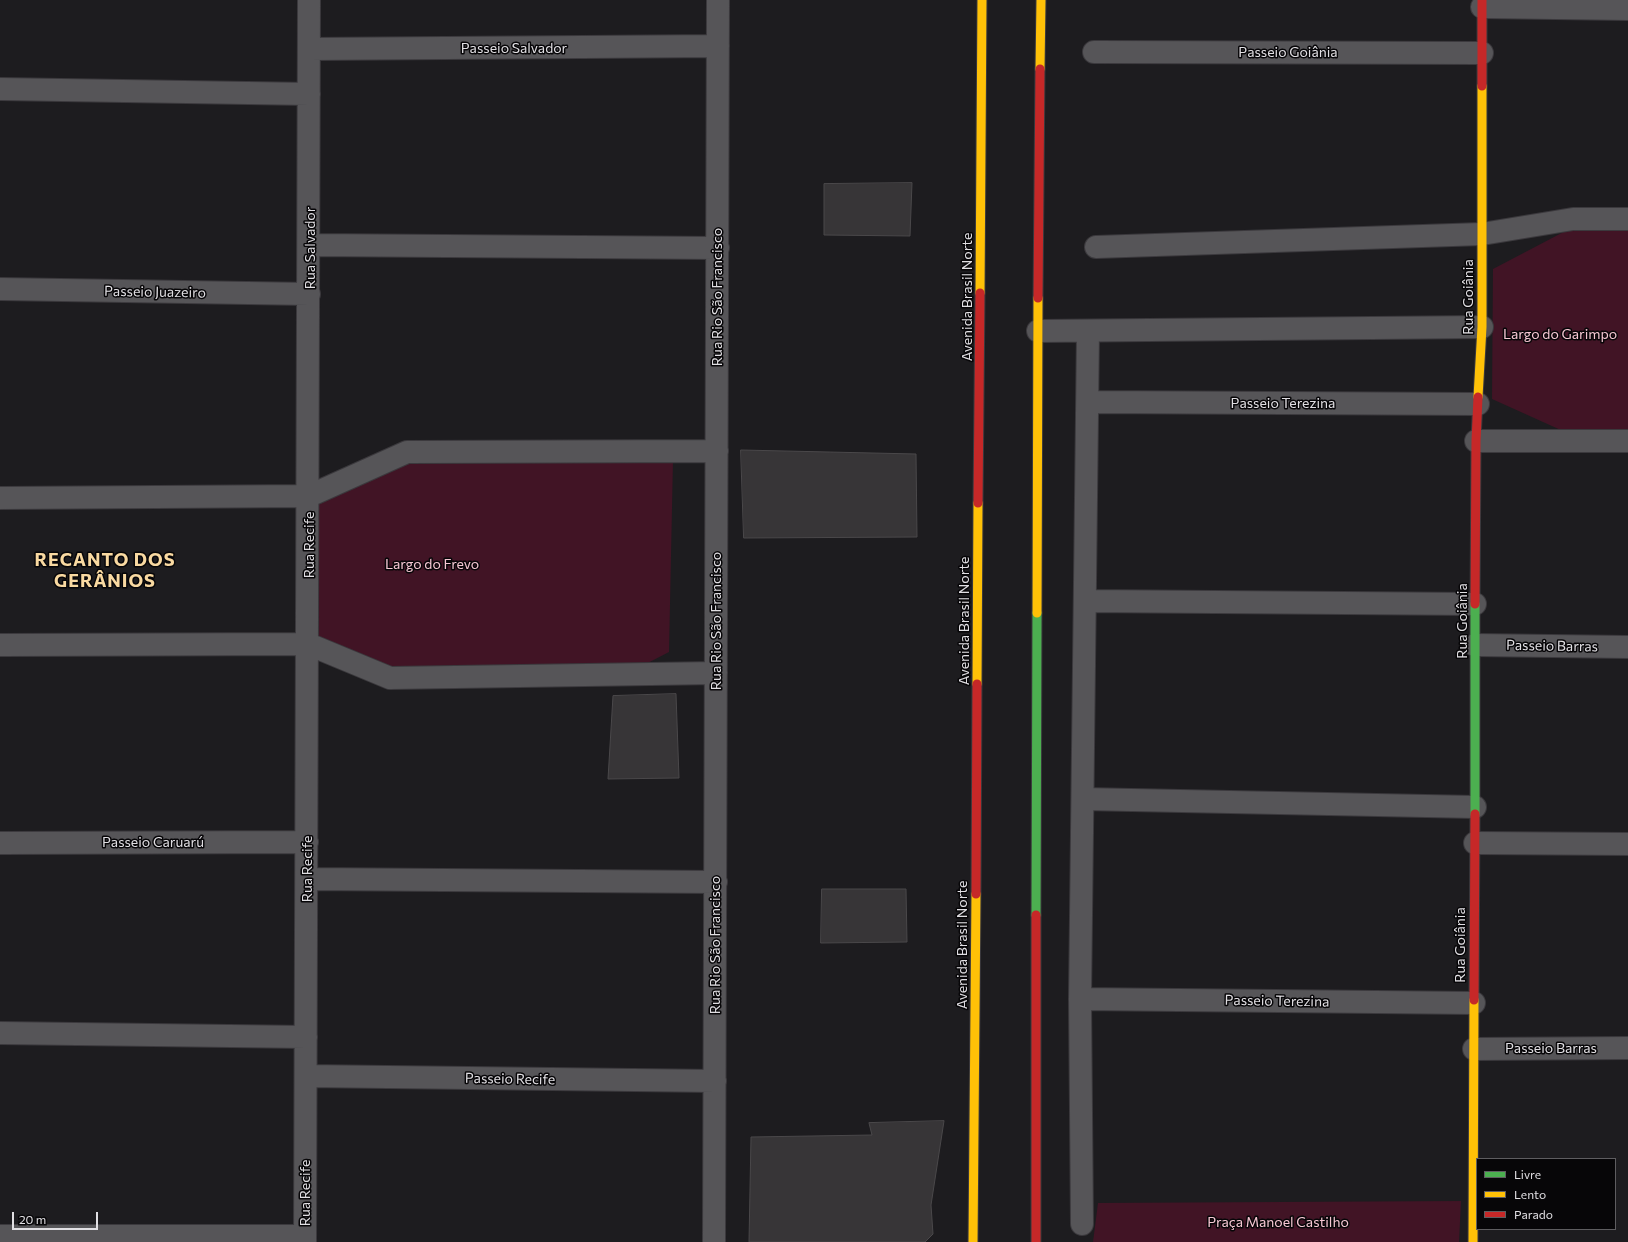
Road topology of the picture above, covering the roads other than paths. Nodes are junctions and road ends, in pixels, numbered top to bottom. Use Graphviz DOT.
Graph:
graph roads {
  1 [pos="309,0"];
  2 [pos="718,0"];
  3 [pos="982,0"];
  4 [pos="1041,0"];
  5 [pos="1482,4"];
  6 [pos="1628,9"];
  7 [pos="718,46"];
  8 [pos="309,49"];
  9 [pos="1094,52"];
  10 [pos="1482,53"];
  11 [pos="0,89"];
  12 [pos="310,94"];
  13 [pos="1628,219"];
  14 [pos="1482,234"];
  15 [pos="310,245"];
  16 [pos="1096,247"];
  17 [pos="718,248"];
  18 [pos="0,289"];
  19 [pos="310,294"];
  20 [pos="1482,327"];
  21 [pos="1038,331"];
  22 [pos="1088,331"];
  23 [pos="1088,402"];
  24 [pos="1478,404"];
  25 [pos="1476,441"];
  26 [pos="1628,441"];
  27 [pos="717,451"];
  28 [pos="309,496"];
  29 [pos="0,498"];
  30 [pos="1085,601"];
  31 [pos="1476,604"];
  32 [pos="308,644"];
  33 [pos="0,645"];
  34 [pos="1475,645"];
  35 [pos="1628,647"];
  36 [pos="716,673"];
  37 [pos="1083,799"];
  38 [pos="1475,807"];
  39 [pos="307,842"];
  40 [pos="0,843"];
  41 [pos="1475,843"];
  42 [pos="1628,844"];
  43 [pos="307,879"];
  44 [pos="716,882"];
  45 [pos="1080,1000"];
  46 [pos="1474,1003"];
  47 [pos="0,1033"];
  48 [pos="306,1037"];
  49 [pos="1474,1048"];
  50 [pos="1628,1048"];
  51 [pos="306,1076"];
  52 [pos="715,1081"];
  53 [pos="1082,1224"];
  54 [pos="0,1236"];
  55 [pos="305,1239"];
  56 [pos="714,1242"];
  57 [pos="973,1242"];
  58 [pos="1036,1242"];
  59 [pos="1473,1242"];
  1 -- 8 [label="street, Rua Salvador"];
  2 -- 7 [label="street, Rua Rio São Francisco"];
  3 -- 57 [label="main road, Avenida Brasil Norte"];
  4 -- 21 [label="main road"];
  5 -- 6 [label="street"];
  5 -- 10 [label="main road, Rua Goiânia"];
  7 -- 8 [label="street, Passeio Salvador"];
  7 -- 17 [label="street, Rua Rio São Francisco"];
  8 -- 12 [label="street, Rua Salvador"];
  9 -- 10 [label="street, Passeio Goiânia"];
  10 -- 14 [label="main road, Rua Goiânia"];
  11 -- 12 [label="street"];
  12 -- 15 [label="street, Rua Salvador"];
  13 -- 14 [label="street"];
  14 -- 16 [label="street"];
  14 -- 20 [label="main road, Rua Goiânia"];
  15 -- 17 [label="street"];
  15 -- 19 [label="street, Rua Salvador"];
  17 -- 27 [label="street, Rua Rio São Francisco"];
  18 -- 19 [label="street, Passeio Juazeiro"];
  19 -- 28 [label="street, Rua Salvador"];
  20 -- 22 [label="street"];
  20 -- 24 [label="main road, Rua Goiânia"];
  21 -- 22 [label="street"];
  21 -- 58 [label="main road"];
  22 -- 23 [label="street"];
  23 -- 24 [label="street, Passeio Terezina"];
  23 -- 30 [label="street"];
  24 -- 25 [label="main road, Rua Goiânia"];
  25 -- 26 [label="street"];
  25 -- 31 [label="main road, Rua Goiânia"];
  27 -- 28 [label="street"];
  27 -- 36 [label="street, Rua Rio São Francisco"];
  28 -- 29 [label="street"];
  28 -- 32 [label="street, Rua Recife"];
  30 -- 31 [label="street"];
  30 -- 37 [label="street"];
  31 -- 34 [label="main road, Rua Goiânia"];
  32 -- 33 [label="street"];
  32 -- 36 [label="street"];
  32 -- 39 [label="street, Rua Recife"];
  34 -- 35 [label="street, Passeio Barras"];
  34 -- 38 [label="main road, Rua Goiânia"];
  36 -- 44 [label="street, Rua Rio São Francisco"];
  37 -- 38 [label="street"];
  37 -- 45 [label="street"];
  38 -- 41 [label="main road, Rua Goiânia"];
  39 -- 40 [label="street, Passeio Caruarú"];
  39 -- 43 [label="street, Rua Recife"];
  41 -- 42 [label="street"];
  41 -- 46 [label="main road, Rua Goiânia"];
  43 -- 44 [label="street"];
  43 -- 48 [label="street, Rua Recife"];
  44 -- 52 [label="street, Rua Rio São Francisco"];
  45 -- 46 [label="street, Passeio Terezina"];
  45 -- 53 [label="street"];
  46 -- 49 [label="main road, Rua Goiânia"];
  47 -- 48 [label="street"];
  48 -- 51 [label="street, Rua Recife"];
  49 -- 50 [label="street, Passeio Barras"];
  49 -- 59 [label="main road, Rua Goiânia"];
  51 -- 52 [label="street, Passeio Recife"];
  51 -- 55 [label="street, Rua Recife"];
  52 -- 56 [label="street, Rua Rio São Francisco"];
  54 -- 55 [label="street"];
}
